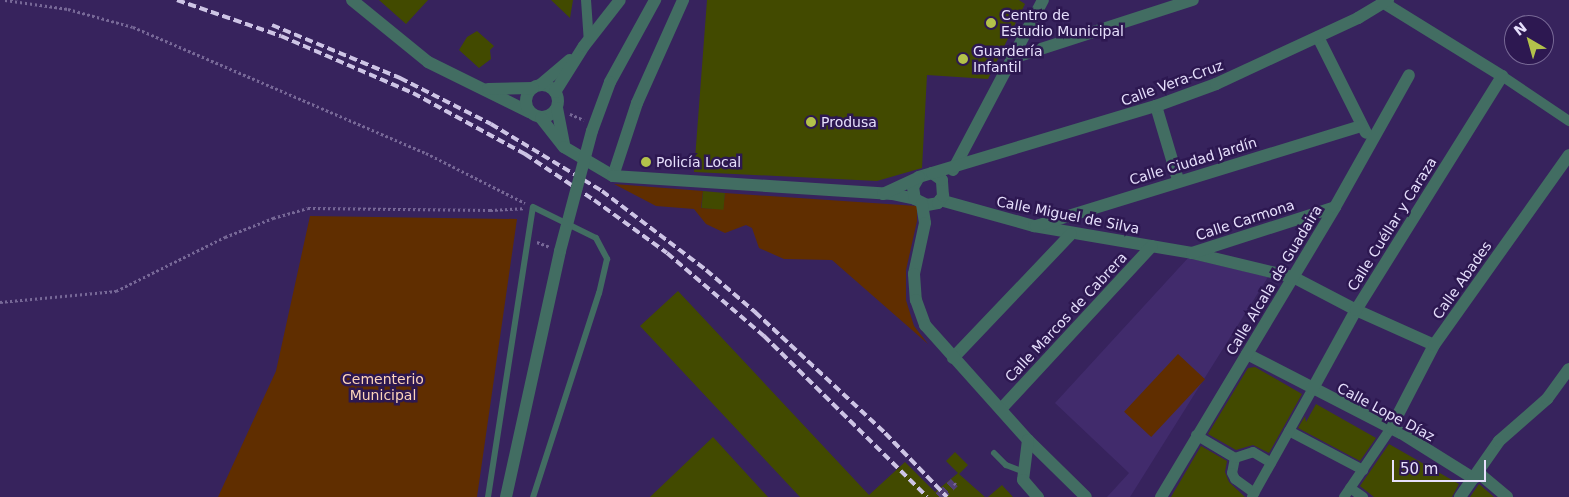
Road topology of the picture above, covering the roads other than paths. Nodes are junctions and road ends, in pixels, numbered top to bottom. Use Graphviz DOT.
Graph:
graph roads {
  1 [pos="352,0"];
  2 [pos="586,0"];
  3 [pos="620,0"];
  4 [pos="655,0"];
  5 [pos="683,0"];
  6 [pos="1043,0"];
  7 [pos="1182,1"];
  8 [pos="1386,1"];
  9 [pos="1318,37"];
  10 [pos="587,42"];
  11 [pos="1014,58"];
  12 [pos="1409,75"];
  13 [pos="1502,76"];
  14 [pos="537,86"];
  15 [pos="485,89"];
  16 [pos="555,92"];
  17 [pos="1156,106"];
  18 [pos="557,108"];
  19 [pos="535,115"];
  20 [pos="1569,120"];
  21 [pos="1362,126"];
  22 [pos="1370,140"];
  23 [pos="564,147"];
  24 [pos="1569,155"];
  25 [pos="955,166"];
  26 [pos="932,174"];
  27 [pos="613,176"];
  28 [pos="919,177"];
  29 [pos="1178,180"];
  30 [pos="944,185"];
  31 [pos="883,194"];
  32 [pos="928,202"];
  33 [pos="1335,207"];
  34 [pos="1034,226"];
  35 [pos="1071,234"];
  36 [pos="1152,246"];
  37 [pos="1192,253"];
  38 [pos="1293,277"];
  39 [pos="1356,310"];
  40 [pos="1434,345"];
  41 [pos="1247,354"];
  42 [pos="953,358"];
  43 [pos="1569,369"];
  44 [pos="1312,390"];
  45 [pos="1001,409"];
  46 [pos="1391,428"];
  47 [pos="1289,431"];
  48 [pos="1196,435"];
  49 [pos="1028,440"];
  50 [pos="994,453"];
  51 [pos="1235,458"];
  52 [pos="1050,462"];
  53 [pos="1271,463"];
  54 [pos="1024,469"];
  55 [pos="1363,470"];
  56 [pos="1473,478"];
  57 [pos="1350,488"];
  58 [pos="1253,495"];
  59 [pos="488,497"];
  60 [pos="506,497"];
  61 [pos="533,497"];
  62 [pos="1038,497"];
  63 [pos="1086,497"];
  64 [pos="1161,497"];
  65 [pos="1344,497"];
  66 [pos="1363,497"];
  67 [pos="1460,497"];
  68 [pos="1507,497"];
  1 -- 15 [label="street"];
  2 -- 10 [label="street"];
  3 -- 10 [label="street"];
  4 -- 60 [label="street, bridge"];
  5 -- 27 [label="street"];
  6 -- 11 [label="street"];
  7 -- 11 [label="street"];
  8 -- 9 [label="street, Calle Vera-Cruz"];
  8 -- 13 [label="street"];
  9 -- 17 [label="street, Calle Vera-Cruz"];
  9 -- 21 [label="street"];
  10 -- 14 [label="street"];
  10 -- 16 [label="street"];
  11 -- 25 [label="street"];
  12 -- 22 [label="street, Calle Alcala de Guadaira"];
  13 -- 20 [label="street"];
  13 -- 39 [label="street, Calle Cuéllar y Caraza"];
  14 -- 15 [label="street"];
  14 -- 16 [label="street"];
  14 -- 19 [label="street"];
  15 -- 19 [label="street"];
  16 -- 18 [label="street"];
  17 -- 25 [label="street, Calle Vera-Cruz"];
  17 -- 29 [label="street"];
  18 -- 19 [label="street"];
  18 -- 23 [label="street"];
  19 -- 23 [label="street"];
  21 -- 22 [label="street"];
  21 -- 29 [label="street, Calle Ciudad Jardín"];
  22 -- 33 [label="street, Calle Alcala de Guadaira"];
  23 -- 27 [label="street"];
  24 -- 40 [label="street, Calle Abades"];
  25 -- 26 [label="street, Calle Vera-Cruz"];
  25 -- 30 [label="street"];
  26 -- 28 [label="street, Calle Vera-Cruz"];
  26 -- 30 [label="street"];
  27 -- 31 [label="street, Calle Miguel de Silva"];
  28 -- 31 [label="street, Calle Vera-Cruz"];
  28 -- 32 [label="street"];
  29 -- 34 [label="street, Calle Ciudad Jardín"];
  30 -- 32 [label="street"];
  31 -- 32 [label="street, Calle Miguel de Silva"];
  32 -- 34 [label="street, Calle Miguel de Silva"];
  32 -- 42 [label="street"];
  33 -- 37 [label="street, Calle Carmona"];
  33 -- 38 [label="street, Calle Alcala de Guadaira"];
  34 -- 35 [label="street, Calle Miguel de Silva"];
  35 -- 36 [label="street, Calle Miguel de Silva"];
  35 -- 42 [label="street"];
  36 -- 37 [label="street, Calle Miguel de Silva"];
  36 -- 45 [label="street, Calle Marcos de Cabrera"];
  37 -- 38 [label="street, Calle Miguel de Silva"];
  38 -- 39 [label="street, Calle Miguel de Silva"];
  38 -- 41 [label="street, Calle Alcala de Guadaira"];
  39 -- 40 [label="street, Calle Miguel de Silva"];
  39 -- 44 [label="street, Calle Cuéllar y Caraza"];
  40 -- 46 [label="street, Calle Abades"];
  41 -- 44 [label="street, Calle Lope Díaz"];
  41 -- 48 [label="street, Calle Alcala de Guadaira"];
  42 -- 45 [label="street"];
  43 -- 56 [label="street"];
  44 -- 46 [label="street, Calle Lope Díaz"];
  44 -- 47 [label="street"];
  45 -- 49 [label="street"];
  46 -- 55 [label="street"];
  46 -- 56 [label="street, Calle Lope Díaz"];
  47 -- 53 [label="street"];
  47 -- 55 [label="street"];
  48 -- 51 [label="street"];
  48 -- 64 [label="street, Calle Alcala de Guadaira"];
  49 -- 52 [label="street"];
  49 -- 54 [label="street"];
  50 -- 54 [label="lane"];
  51 -- 53 [label="street"];
  51 -- 58 [label="street"];
  52 -- 54 [label="street"];
  52 -- 63 [label="street"];
  53 -- 58 [label="street"];
  54 -- 62 [label="street"];
  55 -- 57 [label="street"];
  56 -- 67 [label="street"];
  56 -- 68 [label="street, Calle Lope Díaz"];
  57 -- 65 [label="street"];
  57 -- 66 [label="street"];
  59 -- 61 [label="lane"];
}
